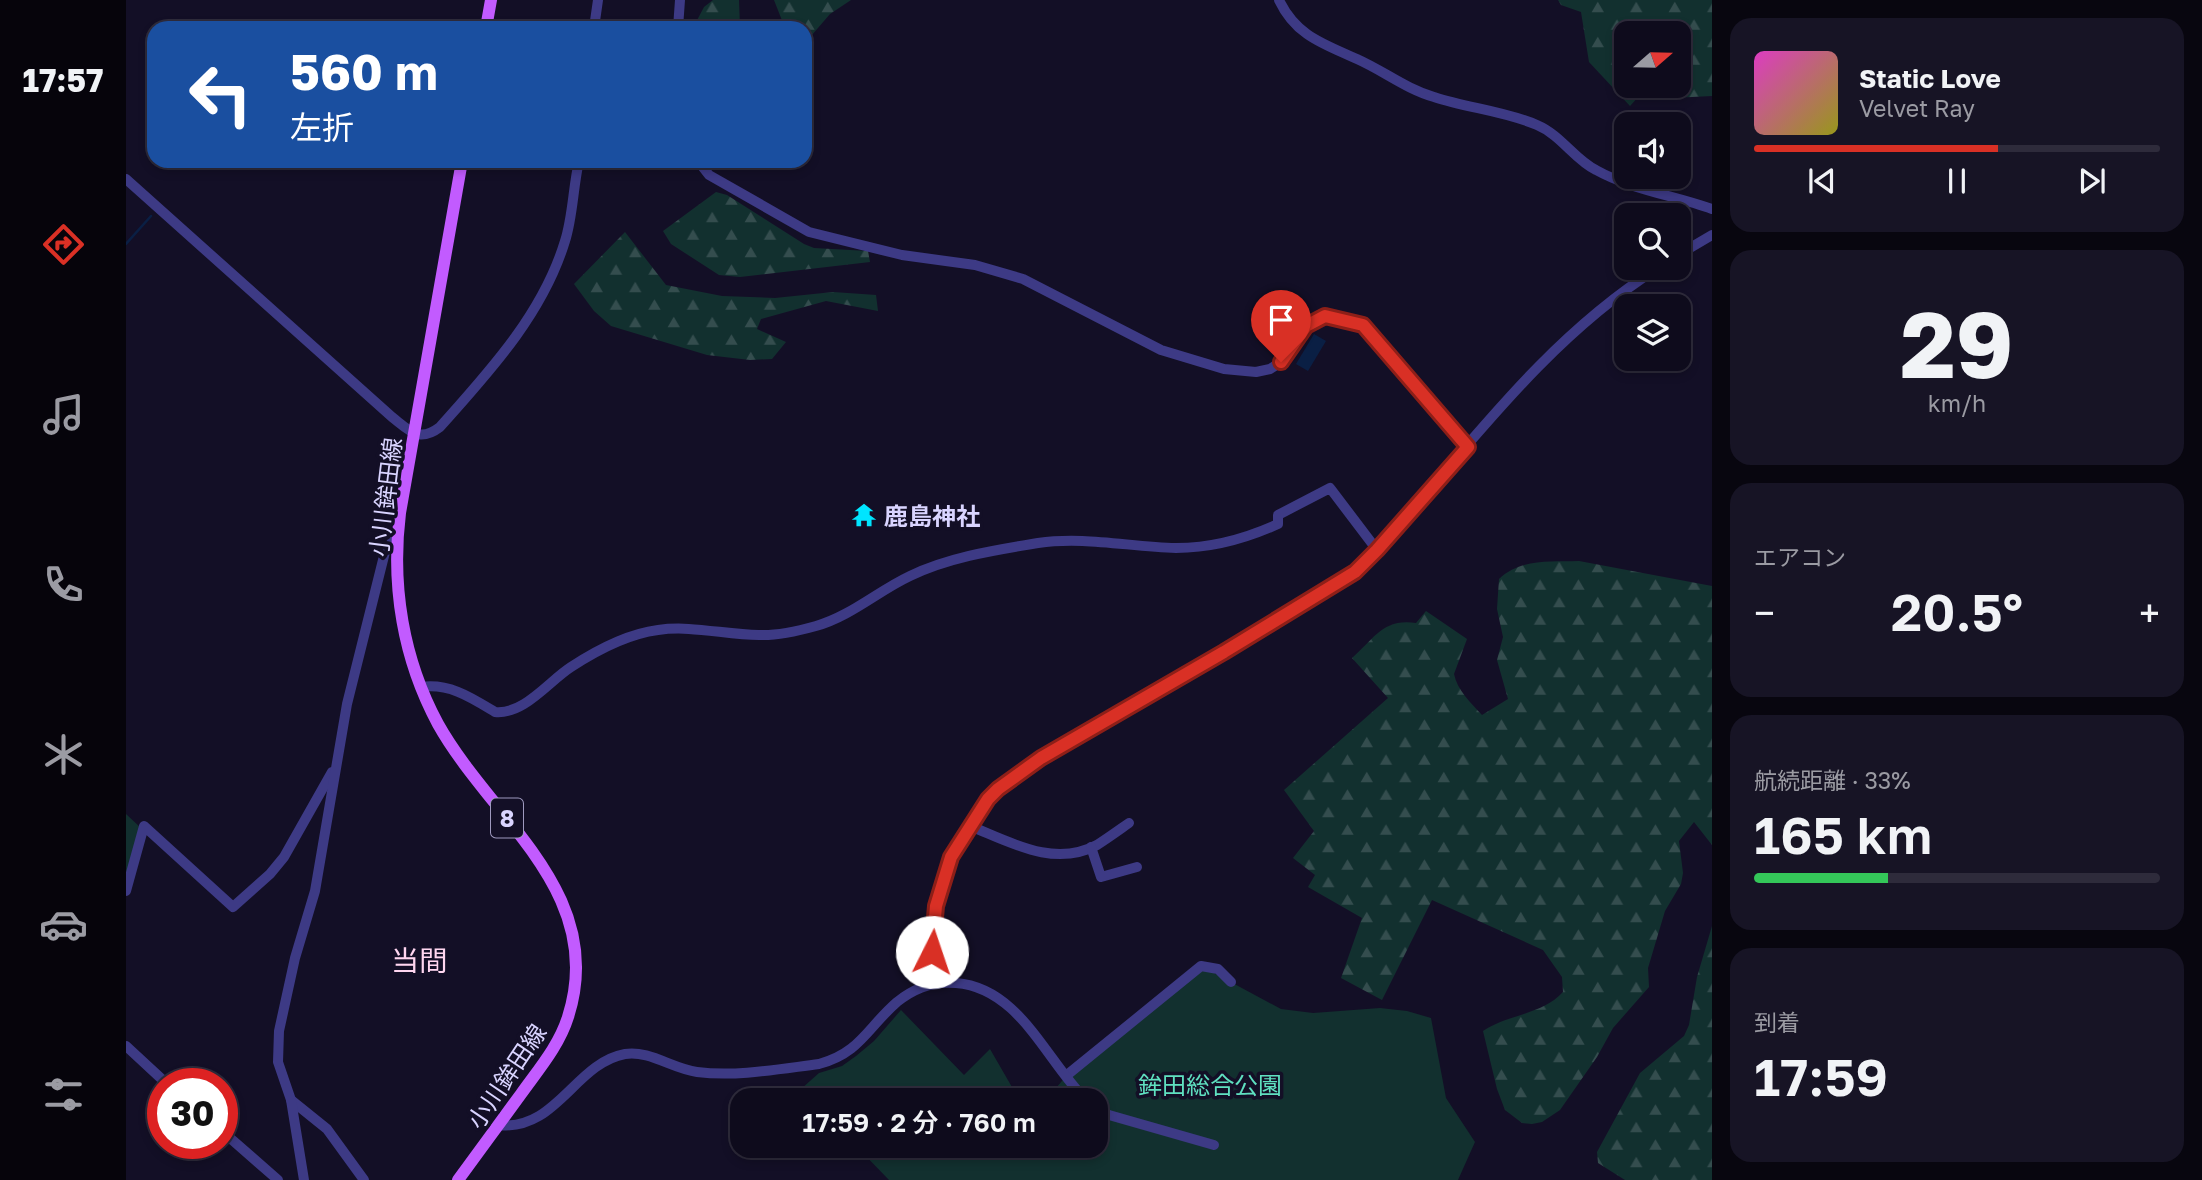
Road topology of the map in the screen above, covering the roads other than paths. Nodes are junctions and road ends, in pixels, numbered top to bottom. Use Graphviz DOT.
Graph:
graph roads {
  1 [pos="491,0"];
  2 [pos="598,0"];
  3 [pos="680,0"];
  4 [pos="1279,0"];
  5 [pos="487,21"];
  6 [pos="595,21"];
  7 [pos="678,21"];
  8 [pos="461,168"];
  9 [pos="578,168"];
  10 [pos="704,168"];
  11 [pos="126,179"];
  12 [pos="1712,209"];
  13 [pos="1712,236"];
  14 [pos="1691,248"];
  15 [pos="1641,280"];
  16 [pos="414,433"];
  17 [pos="1468,447"];
  18 [pos="398,533"];
  19 [pos="1377,550"];
  20 [pos="421,687"];
  21 [pos="335,771"];
  22 [pos="1129,823"];
  23 [pos="970,826"];
  24 [pos="1091,847"];
  25 [pos="1137,867"];
  26 [pos="126,891"];
  27 [pos="936,982"];
  28 [pos="1231,982"];
  29 [pos="126,1046"];
  30 [pos="150,1068"];
  31 [pos="1067,1076"];
  32 [pos="1077,1088"];
  33 [pos="291,1100"];
  34 [pos="1108,1115"];
  35 [pos="498,1125"];
  36 [pos="238,1145"];
  37 [pos="1214,1145"];
  38 [pos="278,1180"];
  39 [pos="304,1180"];
  40 [pos="364,1180"];
  41 [pos="458,1180"];
  1 -- 5 [label="main road"];
  2 -- 6 [label="street"];
  3 -- 7 [label="street"];
  4 -- 12 [label="street"];
  8 -- 16 [label="main road, 小川鉾田線 / 8"];
  9 -- 16 [label="street"];
  10 -- 17 [label="street"];
  11 -- 16 [label="street"];
  13 -- 14 [label="street"];
  15 -- 17 [label="street"];
  16 -- 18 [label="main road, 小川鉾田線 / 8"];
  17 -- 19 [label="street"];
  18 -- 20 [label="main road, 小川鉾田線 / 8"];
  18 -- 21 [label="street"];
  19 -- 20 [label="street"];
  19 -- 23 [label="street"];
  20 -- 35 [label="main road, 小川鉾田線 / 8"];
  21 -- 26 [label="street"];
  21 -- 33 [label="street"];
  22 -- 24 [label="street"];
  23 -- 24 [label="street"];
  23 -- 27 [label="street"];
  24 -- 25 [label="street"];
  27 -- 31 [label="street"];
  27 -- 35 [label="street"];
  28 -- 31 [label="street"];
  29 -- 30 [label="street"];
  31 -- 32 [label="street"];
  33 -- 39 [label="street"];
  33 -- 40 [label="street"];
  34 -- 37 [label="street"];
  35 -- 41 [label="main road, 小川鉾田線 / 8"];
  36 -- 38 [label="street"];
}
